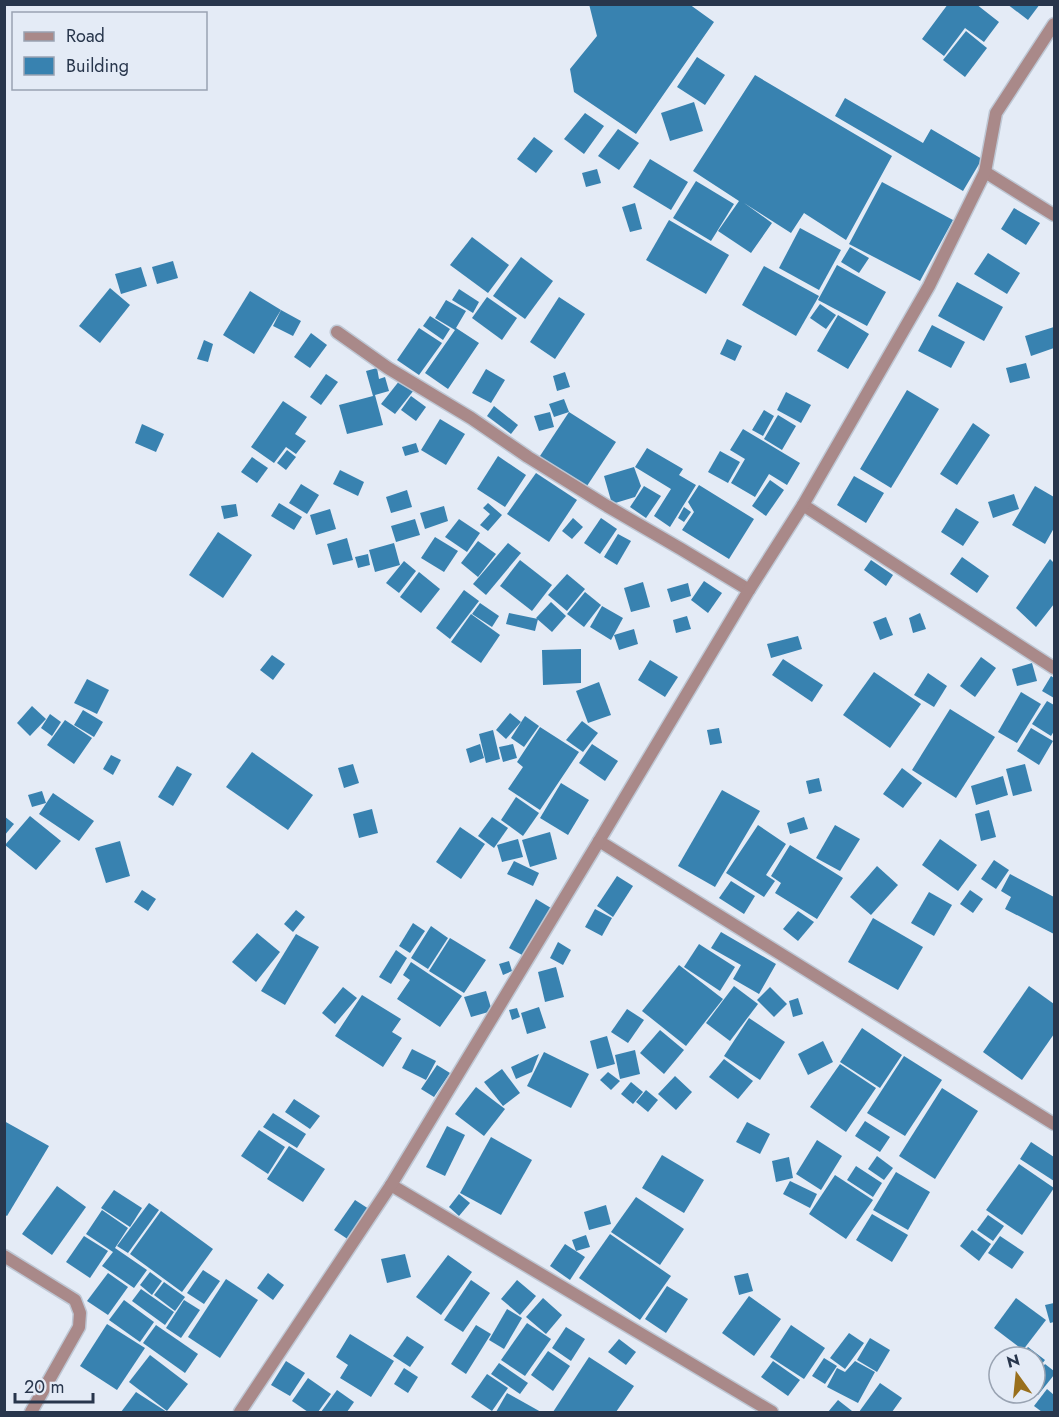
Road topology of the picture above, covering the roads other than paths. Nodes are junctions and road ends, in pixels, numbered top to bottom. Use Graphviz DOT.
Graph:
graph roads {
  1 [pos="1054,24"];
  2 [pos="985,172"];
  3 [pos="1054,215"];
  4 [pos="337,332"];
  5 [pos="803,505"];
  6 [pos="749,590"];
  7 [pos="1054,668"];
  8 [pos="599,841"];
  9 [pos="1054,1124"];
  10 [pos="391,1185"];
  11 [pos="4,1256"];
  12 [pos="31,1413"];
  13 [pos="240,1413"];
  14 [pos="772,1413"];
  1 -- 2 [label="street"];
  2 -- 3 [label="street"];
  2 -- 5 [label="street"];
  4 -- 6 [label="street"];
  5 -- 6 [label="street"];
  5 -- 7 [label="street"];
  6 -- 8 [label="street"];
  8 -- 9 [label="street"];
  8 -- 10 [label="street"];
  10 -- 13 [label="street"];
  10 -- 14 [label="street"];
  11 -- 12 [label="street"];
}
